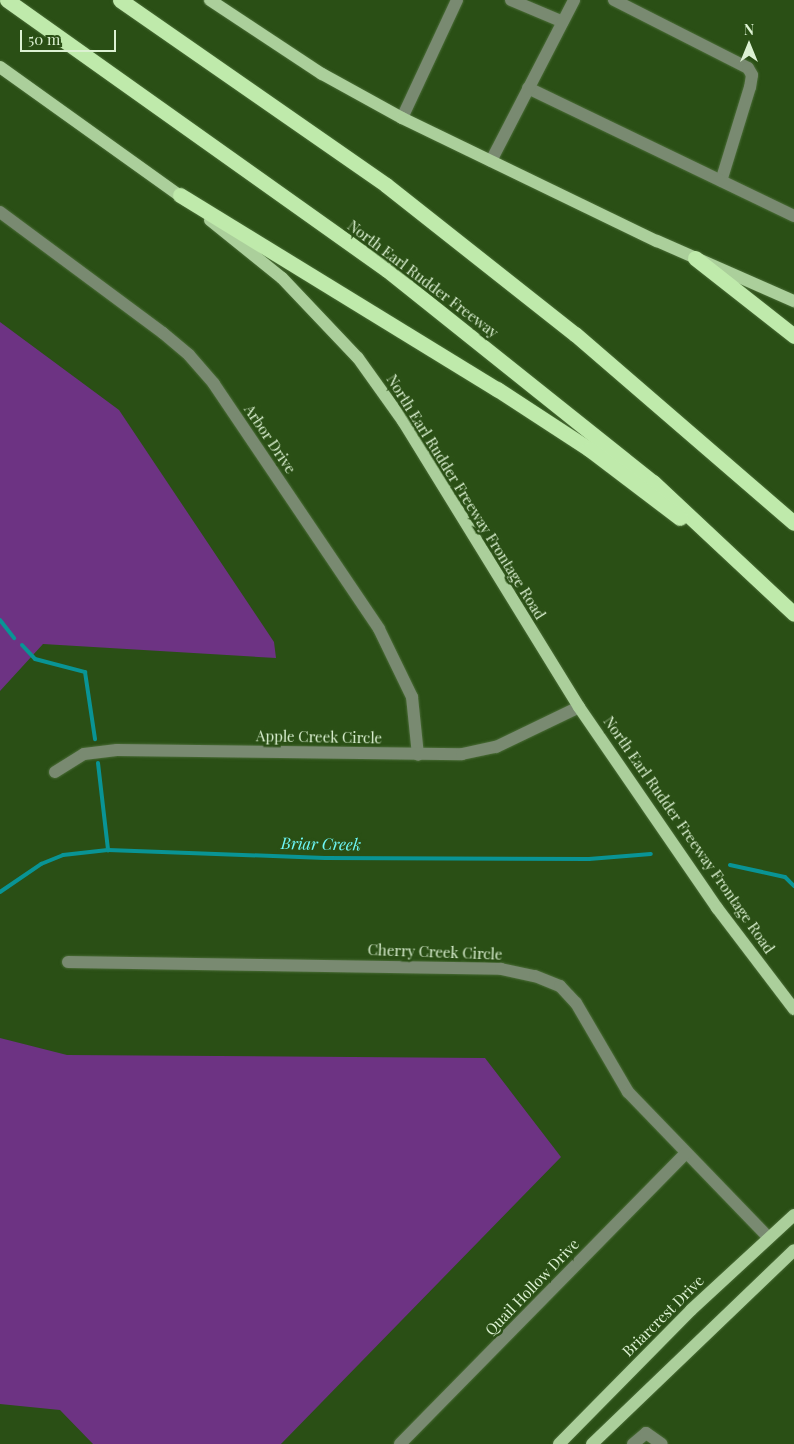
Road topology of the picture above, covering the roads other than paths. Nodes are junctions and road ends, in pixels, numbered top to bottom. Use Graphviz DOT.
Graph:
graph roads {
  1 [pos="7,0"];
  2 [pos="120,0"];
  3 [pos="210,0"];
  4 [pos="457,0"];
  5 [pos="511,0"];
  6 [pos="574,0"];
  7 [pos="614,0"];
  8 [pos="563,22"];
  9 [pos="0,67"];
  10 [pos="528,88"];
  11 [pos="402,118"];
  12 [pos="491,161"];
  13 [pos="721,181"];
  14 [pos="180,195"];
  15 [pos="0,212"];
  16 [pos="794,216"];
  17 [pos="695,258"];
  18 [pos="794,302"];
  19 [pos="794,336"];
  20 [pos="794,523"];
  21 [pos="745,568"];
  22 [pos="794,614"];
  23 [pos="579,707"];
  24 [pos="418,755"];
  25 [pos="55,772"];
  26 [pos="68,962"];
  27 [pos="794,1009"];
  28 [pos="686,1153"];
  29 [pos="794,1215"];
  30 [pos="768,1237"];
  31 [pos="794,1250"];
  32 [pos="400,1444"];
  33 [pos="559,1444"];
  34 [pos="592,1444"];
  35 [pos="632,1444"];
  36 [pos="662,1444"];
  1 -- 21 [label="highway, North Earl Rudder Freeway"];
  2 -- 20 [label="highway"];
  3 -- 11 [label="main road"];
  4 -- 11 [label="street"];
  5 -- 8 [label="street"];
  6 -- 8 [label="street"];
  7 -- 13 [label="street"];
  8 -- 10 [label="street"];
  9 -- 14 [label="main road, North Earl Rudder Freeway Frontage Road"];
  10 -- 12 [label="street"];
  10 -- 13 [label="street"];
  11 -- 12 [label="main road"];
  12 -- 17 [label="main road"];
  13 -- 16 [label="street"];
  14 -- 21 [label="highway"];
  14 -- 23 [label="main road, North Earl Rudder Freeway Frontage Road"];
  15 -- 24 [label="street, Arbor Drive"];
  17 -- 18 [label="main road"];
  17 -- 19 [label="highway"];
  21 -- 22 [label="highway, North Earl Rudder Freeway"];
  23 -- 24 [label="street, Apple Creek Circle"];
  23 -- 27 [label="main road, North Earl Rudder Freeway Frontage Road"];
  24 -- 25 [label="street, Apple Creek Circle"];
  26 -- 28 [label="street, Cherry Creek Circle"];
  28 -- 30 [label="street, Cherry Creek Circle"];
  28 -- 32 [label="street, Quail Hollow Drive"];
  29 -- 30 [label="main road, Briarcrest Drive"];
  30 -- 33 [label="main road, Briarcrest Drive"];
  31 -- 34 [label="main road"];
  35 -- 36 [label="street"];
}
